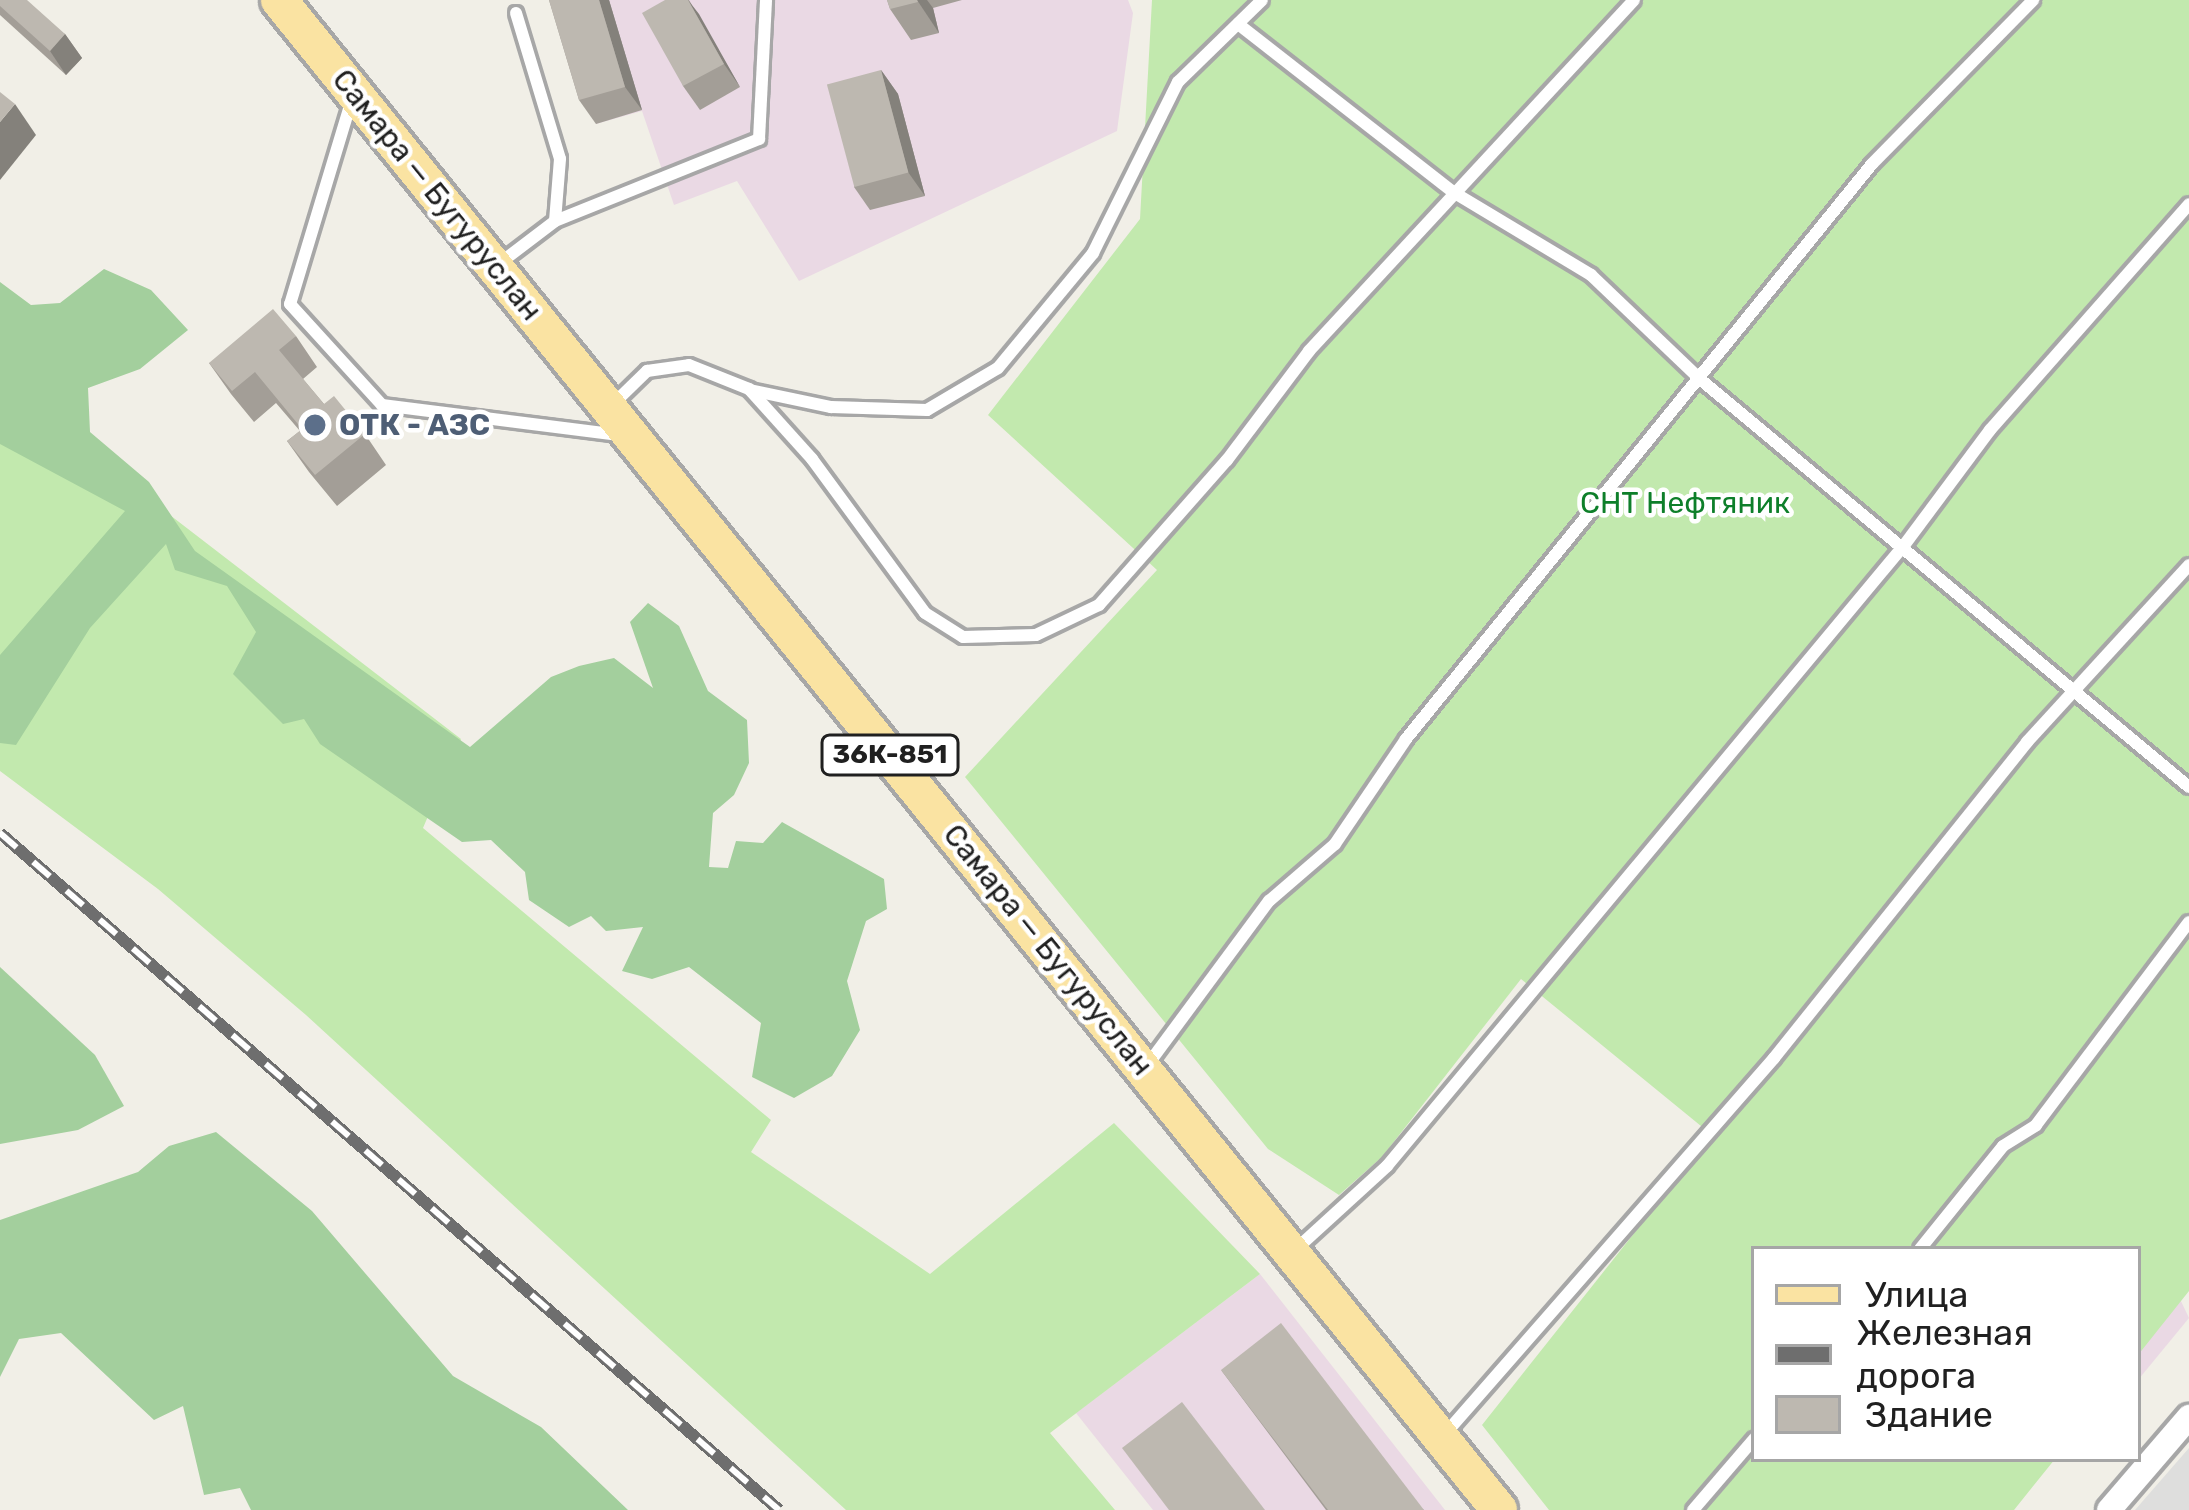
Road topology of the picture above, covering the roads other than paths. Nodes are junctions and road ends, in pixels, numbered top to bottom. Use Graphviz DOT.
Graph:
graph roads {
  1 [pos="279,0"];
  2 [pos="766,0"];
  3 [pos="1262,0"];
  4 [pos="1634,0"];
  5 [pos="2033,0"];
  6 [pos="516,14"];
  7 [pos="1238,24"];
  8 [pos="354,92"];
  9 [pos="1453,192"];
  10 [pos="2189,204"];
  11 [pos="555,221"];
  12 [pos="495,267"];
  13 [pos="1701,380"];
  14 [pos="749,389"];
  15 [pos="609,408"];
  16 [pos="632,437"];
  17 [pos="1905,544"];
  18 [pos="2189,565"];
  19 [pos="2078,692"];
  20 [pos="2189,787"];
  21 [pos="2189,922"];
  22 [pos="1144,1069"];
  23 [pos="1922,1246"];
  24 [pos="1293,1253"];
  25 [pos="2189,1418"];
  26 [pos="1441,1438"];
  27 [pos="1751,1443"];
  28 [pos="1499,1510"];
  29 [pos="1694,1510"];
  30 [pos="2109,1510"];
  1 -- 8 [label="main road, Самара — Бугуруслан / 36К-851"];
  2 -- 11 [label="lane"];
  3 -- 7 [label="lane"];
  4 -- 9 [label="lane"];
  5 -- 13 [label="lane"];
  6 -- 11 [label="lane"];
  7 -- 9 [label="lane"];
  7 -- 14 [label="lane"];
  8 -- 12 [label="main road, Самара — Бугуруслан / 36К-851"];
  8 -- 16 [label="lane"];
  9 -- 13 [label="lane"];
  9 -- 14 [label="lane"];
  10 -- 17 [label="lane"];
  11 -- 12 [label="lane"];
  12 -- 15 [label="main road, Самара — Бугуруслан / 36К-851"];
  13 -- 17 [label="lane"];
  13 -- 22 [label="lane"];
  14 -- 15 [label="lane"];
  15 -- 16 [label="main road, Самара — Бугуруслан / 36К-851"];
  16 -- 22 [label="main road, Самара — Бугуруслан / 36К-851"];
  17 -- 19 [label="lane"];
  17 -- 24 [label="lane"];
  18 -- 19 [label="lane"];
  19 -- 20 [label="lane"];
  19 -- 26 [label="lane"];
  21 -- 23 [label="lane"];
  22 -- 24 [label="main road, Самара — Бугуруслан / 36К-851"];
  24 -- 26 [label="main road, Самара — Бугуруслан / 36К-851"];
  25 -- 30 [label="street"];
  26 -- 28 [label="main road, Самара — Бугуруслан / 36К-851"];
  27 -- 29 [label="lane"];
}
